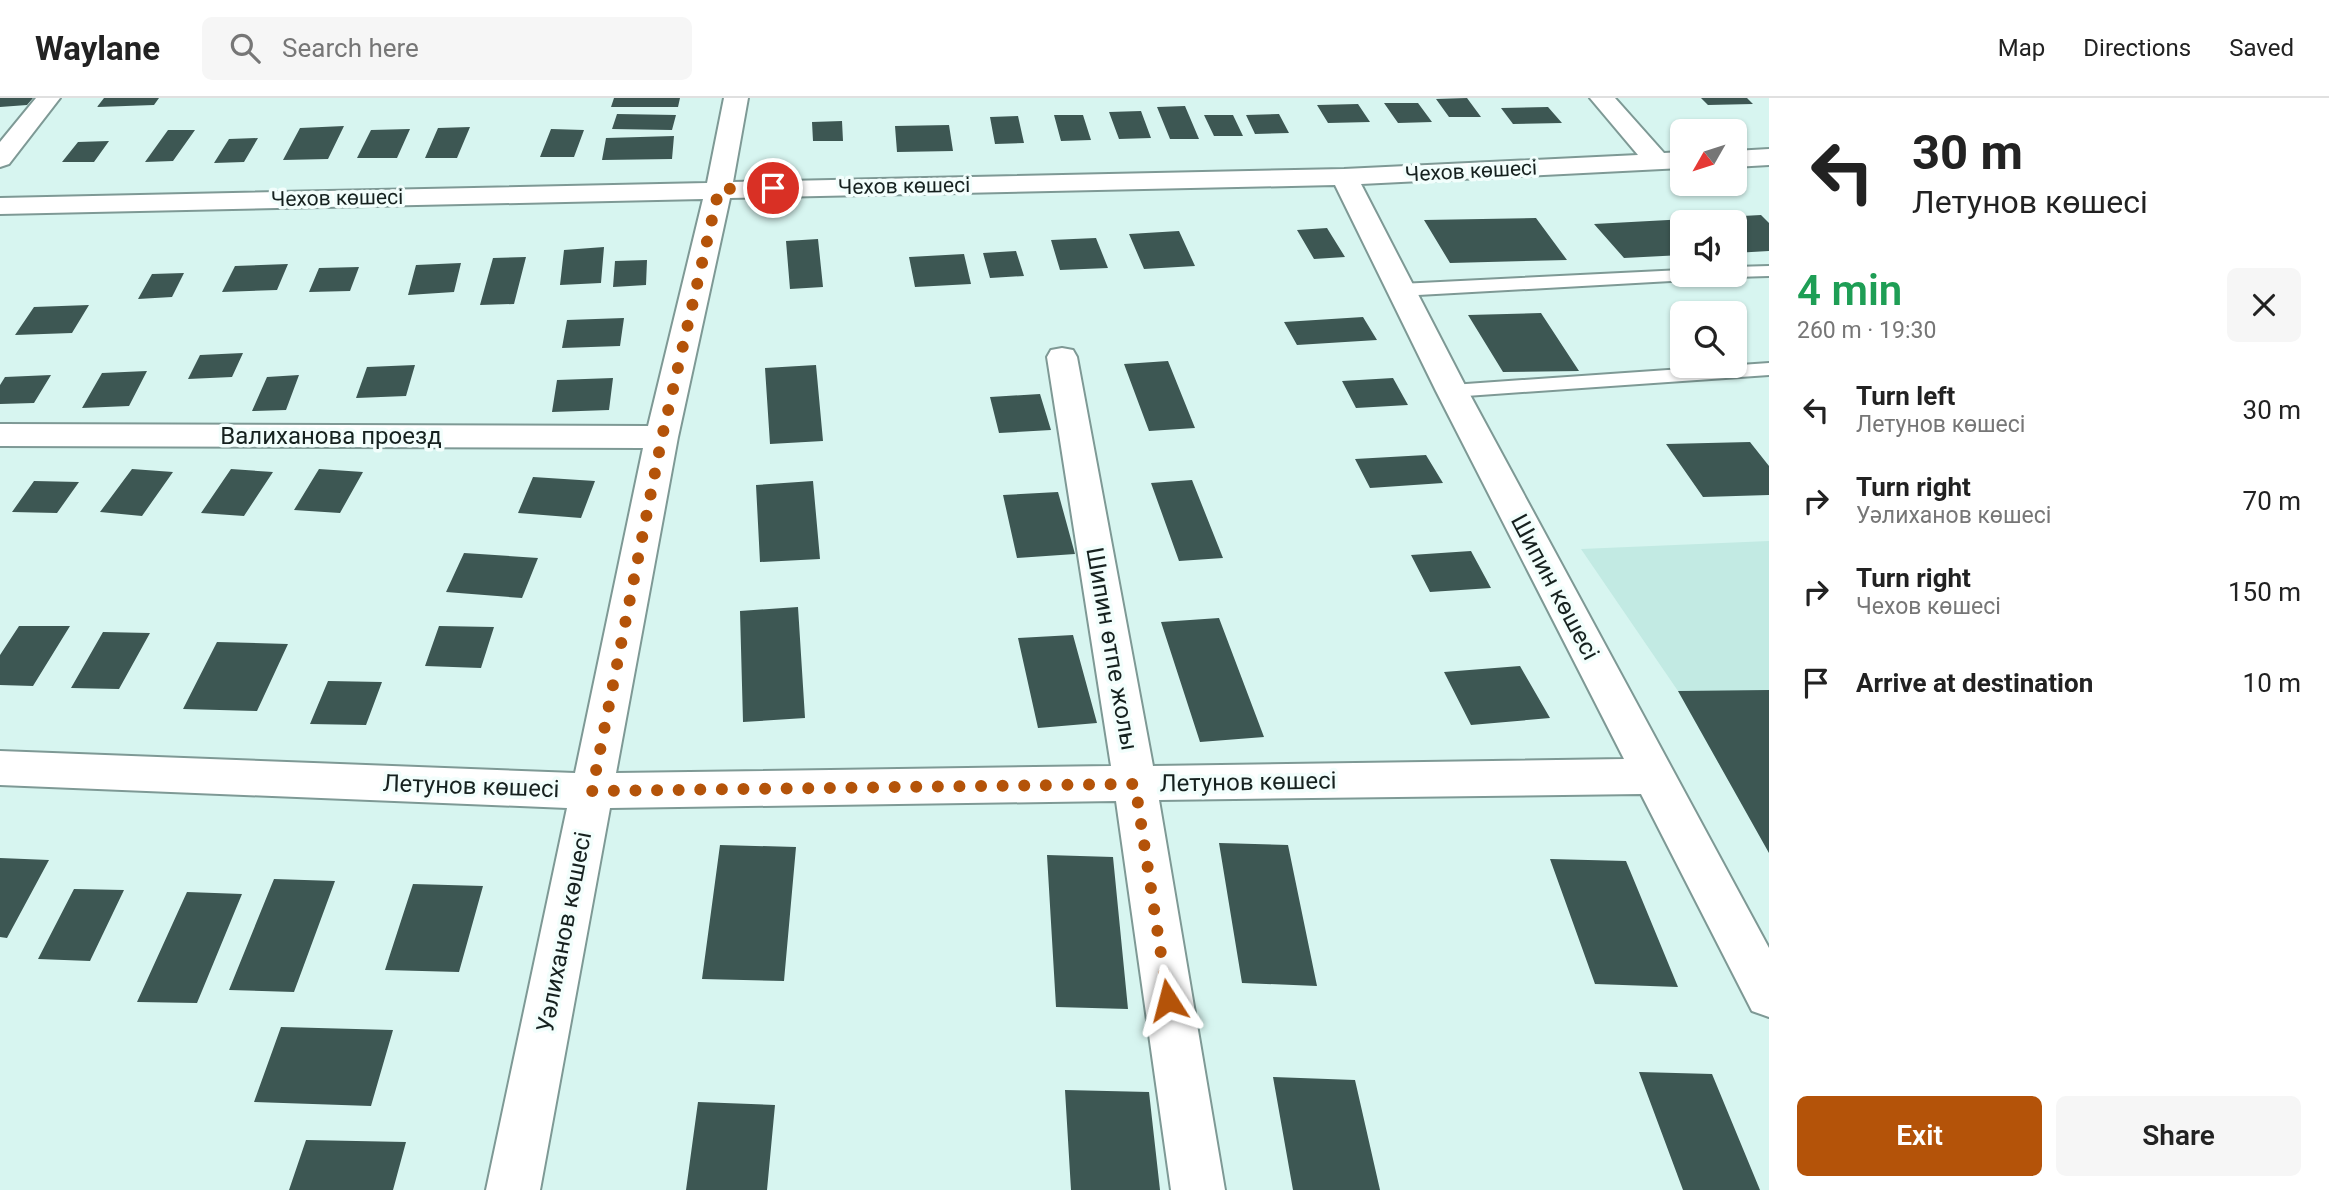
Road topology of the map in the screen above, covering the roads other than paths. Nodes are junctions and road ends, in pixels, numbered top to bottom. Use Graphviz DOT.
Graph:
graph roads {
  1 [pos="48,98"];
  2 [pos="736,98"];
  3 [pos="1602,98"];
  4 [pos="1769,157"];
  5 [pos="1747,158"];
  6 [pos="0,159"];
  7 [pos="1669,161"];
  8 [pos="1344,177"];
  9 [pos="719,189"];
  10 [pos="0,206"];
  11 [pos="1769,271"];
  12 [pos="1747,272"];
  13 [pos="1670,276"];
  14 [pos="1400,290"];
  15 [pos="1062,357"];
  16 [pos="1769,369"];
  17 [pos="1452,391"];
  18 [pos="0,435"];
  19 [pos="662,437"];
  20 [pos="0,768"];
  21 [pos="1656,776"];
  22 [pos="1135,784"];
  23 [pos="592,791"];
  24 [pos="1769,995"];
  25 [pos="513,1190"];
  26 [pos="1198,1190"];
  1 -- 6 [label="street"];
  2 -- 9 [label="street, Уәлиханов көшесі"];
  3 -- 7 [label="street"];
  4 -- 5 [label="street"];
  7 -- 8 [label="street, Чехов көшесі"];
  8 -- 9 [label="street, Чехов көшесі"];
  8 -- 14 [label="street, Шипин көшесі"];
  9 -- 10 [label="street, Чехов көшесі"];
  9 -- 19 [label="street, Уәлиханов көшесі"];
  11 -- 12 [label="lane"];
  13 -- 14 [label="lane"];
  14 -- 17 [label="street, Шипин көшесі"];
  15 -- 22 [label="street, Шипин өтпе жолы"];
  16 -- 17 [label="lane"];
  17 -- 21 [label="street, Шипин көшесі"];
  18 -- 19 [label="street, Валиханова проезд"];
  19 -- 23 [label="street, Уәлиханов көшесі"];
  20 -- 23 [label="street, Летунов көшесі"];
  21 -- 22 [label="street, Летунов көшесі"];
  21 -- 24 [label="street, Шипин көшесі"];
  22 -- 23 [label="street, Летунов көшесі"];
  22 -- 26 [label="street, Шипин өтпе жолы"];
  23 -- 25 [label="street, Уәлиханов көшесі"];
}
